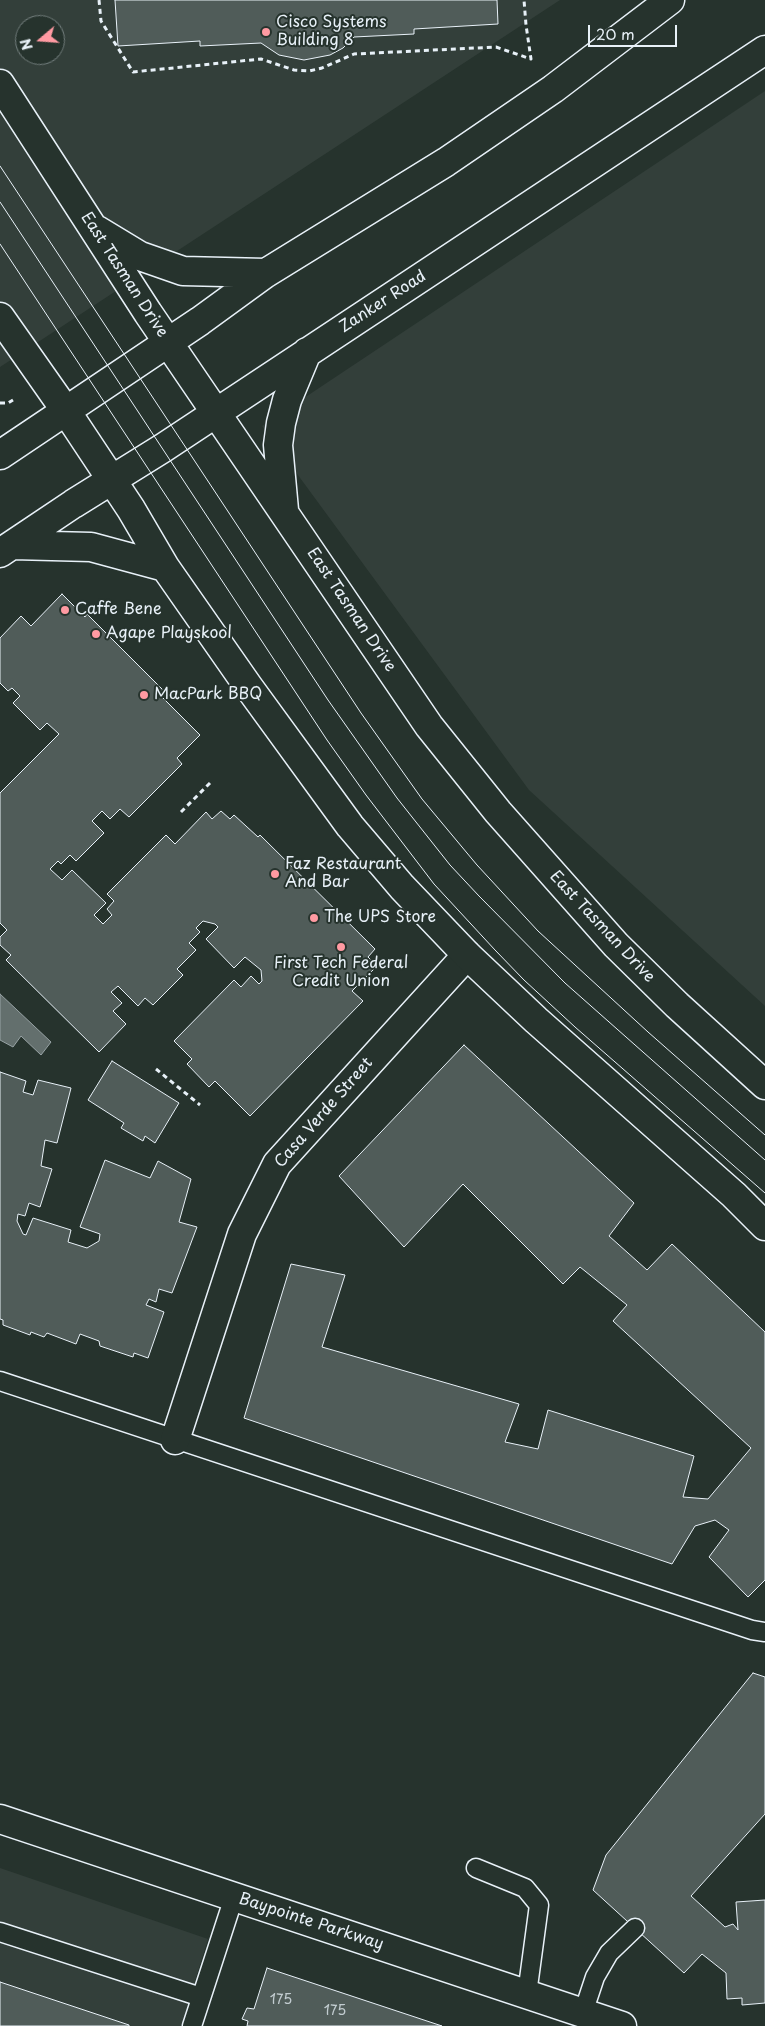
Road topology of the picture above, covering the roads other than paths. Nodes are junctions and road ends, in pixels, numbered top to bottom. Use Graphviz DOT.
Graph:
graph roads {
  1 [pos="670,0"];
  2 [pos="765,50"];
  3 [pos="0,84"];
  4 [pos="93,228"];
  5 [pos="266,273"];
  6 [pos="0,317"];
  7 [pos="167,342"];
  8 [pos="307,352"];
  9 [pos="66,411"];
  10 [pos="216,412"];
  11 [pos="0,455"];
  12 [pos="112,481"];
  13 [pos="284,512"];
  14 [pos="6,549"];
  15 [pos="165,567"];
  16 [pos="466,955"];
  17 [pos="765,1085"];
  18 [pos="765,1226"];
  19 [pos="0,1381"];
  20 [pos="175,1440"];
  21 [pos="765,1632"];
  22 [pos="0,1819"];
  23 [pos="476,1868"];
  24 [pos="234,1897"];
  25 [pos="635,1928"];
  26 [pos="0,1932"];
  27 [pos="527,1994"];
  28 [pos="201,1997"];
  29 [pos="583,2013"];
  30 [pos="192,2026"];
  31 [pos="622,2026"];
  1 -- 5 [label="main road"];
  2 -- 8 [label="main road, Zanker Road"];
  3 -- 4 [label="main road, East Tasman Drive"];
  4 -- 5 [label="main road"];
  4 -- 7 [label="main road, East Tasman Drive"];
  5 -- 7 [label="main road"];
  6 -- 9 [label="main road"];
  7 -- 9 [label="main road"];
  7 -- 10 [label="main road, East Tasman Drive"];
  8 -- 10 [label="main road, Zanker Road"];
  8 -- 13 [label="main road"];
  9 -- 11 [label="main road"];
  9 -- 12 [label="main road"];
  10 -- 12 [label="main road, Zanker Road"];
  10 -- 13 [label="main road, East Tasman Drive"];
  12 -- 14 [label="main road, Zanker Road"];
  12 -- 15 [label="main road"];
  13 -- 17 [label="main road, East Tasman Drive"];
  14 -- 15 [label="main road"];
  15 -- 16 [label="main road"];
  16 -- 18 [label="main road"];
  16 -- 20 [label="main road, Casa Verde Street"];
  19 -- 20 [label="lane"];
  20 -- 21 [label="lane"];
  22 -- 24 [label="main road, Baypointe Parkway"];
  23 -- 27 [label="lane"];
  24 -- 27 [label="main road, Baypointe Parkway"];
  24 -- 28 [label="lane"];
  25 -- 29 [label="lane"];
  26 -- 28 [label="lane"];
  27 -- 29 [label="main road, Baypointe Parkway"];
  28 -- 30 [label="lane"];
  29 -- 31 [label="main road, Baypointe Parkway"];
}
